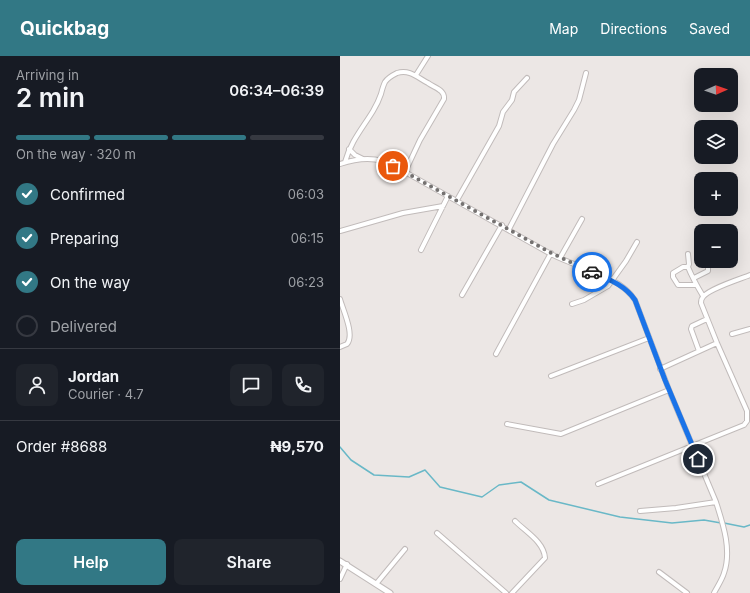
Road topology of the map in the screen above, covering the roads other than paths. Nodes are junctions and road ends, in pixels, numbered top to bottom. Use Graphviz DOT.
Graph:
graph roads {
  1 [pos="428,56"];
  2 [pos="586,73"];
  3 [pos="416,75"];
  4 [pos="527,78"];
  5 [pos="349,149"];
  6 [pos="363,160"];
  7 [pos="345,162"];
  8 [pos="340,164"];
  9 [pos="405,172"];
  10 [pos="448,196"];
  11 [pos="457,200"];
  12 [pos="443,206"];
  13 [pos="582,219"];
  14 [pos="502,226"];
  15 [pos="509,229"];
  16 [pos="340,231"];
  17 [pos="637,242"];
  18 [pos="421,250"];
  19 [pos="551,253"];
  20 [pos="688,254"];
  21 [pos="560,258"];
  22 [pos="688,267"];
  23 [pos="708,268"];
  24 [pos="750,275"];
  25 [pos="694,278"];
  26 [pos="612,280"];
  27 [pos="696,285"];
  28 [pos="462,295"];
  29 [pos="703,296"];
  30 [pos="340,299"];
  31 [pos="572,304"];
  32 [pos="707,319"];
  33 [pos="750,329"];
  34 [pos="732,334"];
  35 [pos="649,338"];
  36 [pos="717,343"];
  37 [pos="340,347"];
  38 [pos="699,351"];
  39 [pos="496,354"];
  40 [pos="660,369"];
  41 [pos="551,376"];
  42 [pos="669,390"];
  43 [pos="507,424"];
  44 [pos="693,445"];
  45 [pos="598,484"];
  46 [pos="716,502"];
  47 [pos="640,511"];
  48 [pos="516,521"];
  49 [pos="438,533"];
  50 [pos="405,549"];
  51 [pos="340,560"];
  52 [pos="347,564"];
  53 [pos="660,572"];
  54 [pos="340,579"];
  55 [pos="376,584"];
  56 [pos="390,593"];
  57 [pos="506,593"];
  58 [pos="512,593"];
  59 [pos="686,593"];
  60 [pos="714,593"];
  1 -- 3 [label="street"];
  2 -- 15 [label="street"];
  3 -- 5 [label="street"];
  3 -- 9 [label="street"];
  4 -- 11 [label="street"];
  5 -- 6 [label="street"];
  5 -- 7 [label="street"];
  6 -- 7 [label="street"];
  6 -- 9 [label="street"];
  7 -- 8 [label="street"];
  9 -- 10 [label="street"];
  10 -- 11 [label="street"];
  10 -- 12 [label="street"];
  11 -- 14 [label="street"];
  12 -- 16 [label="street"];
  12 -- 18 [label="street"];
  13 -- 21 [label="street"];
  14 -- 15 [label="street"];
  14 -- 28 [label="street"];
  15 -- 19 [label="street"];
  17 -- 26 [label="street"];
  19 -- 21 [label="street"];
  19 -- 39 [label="street"];
  20 -- 22 [label="street"];
  21 -- 26 [label="street"];
  22 -- 25 [label="street"];
  22 -- 27 [label="street"];
  23 -- 25 [label="street"];
  24 -- 29 [label="street"];
  25 -- 27 [label="street"];
  26 -- 31 [label="street"];
  26 -- 35 [label="street"];
  27 -- 29 [label="street"];
  29 -- 32 [label="street"];
  30 -- 37 [label="street"];
  32 -- 36 [label="street"];
  32 -- 38 [label="street"];
  33 -- 34 [label="street"];
  35 -- 40 [label="street"];
  35 -- 41 [label="street"];
  36 -- 38 [label="street"];
  36 -- 44 [label="street"];
  38 -- 40 [label="street"];
  40 -- 42 [label="street"];
  42 -- 43 [label="street"];
  42 -- 44 [label="street"];
  44 -- 45 [label="street"];
  44 -- 46 [label="street"];
  46 -- 47 [label="street"];
  46 -- 60 [label="street"];
  48 -- 58 [label="street"];
  49 -- 57 [label="street"];
  50 -- 55 [label="street"];
  51 -- 52 [label="street"];
  52 -- 54 [label="street"];
  52 -- 55 [label="street"];
  53 -- 59 [label="street"];
  55 -- 56 [label="street"];
}
